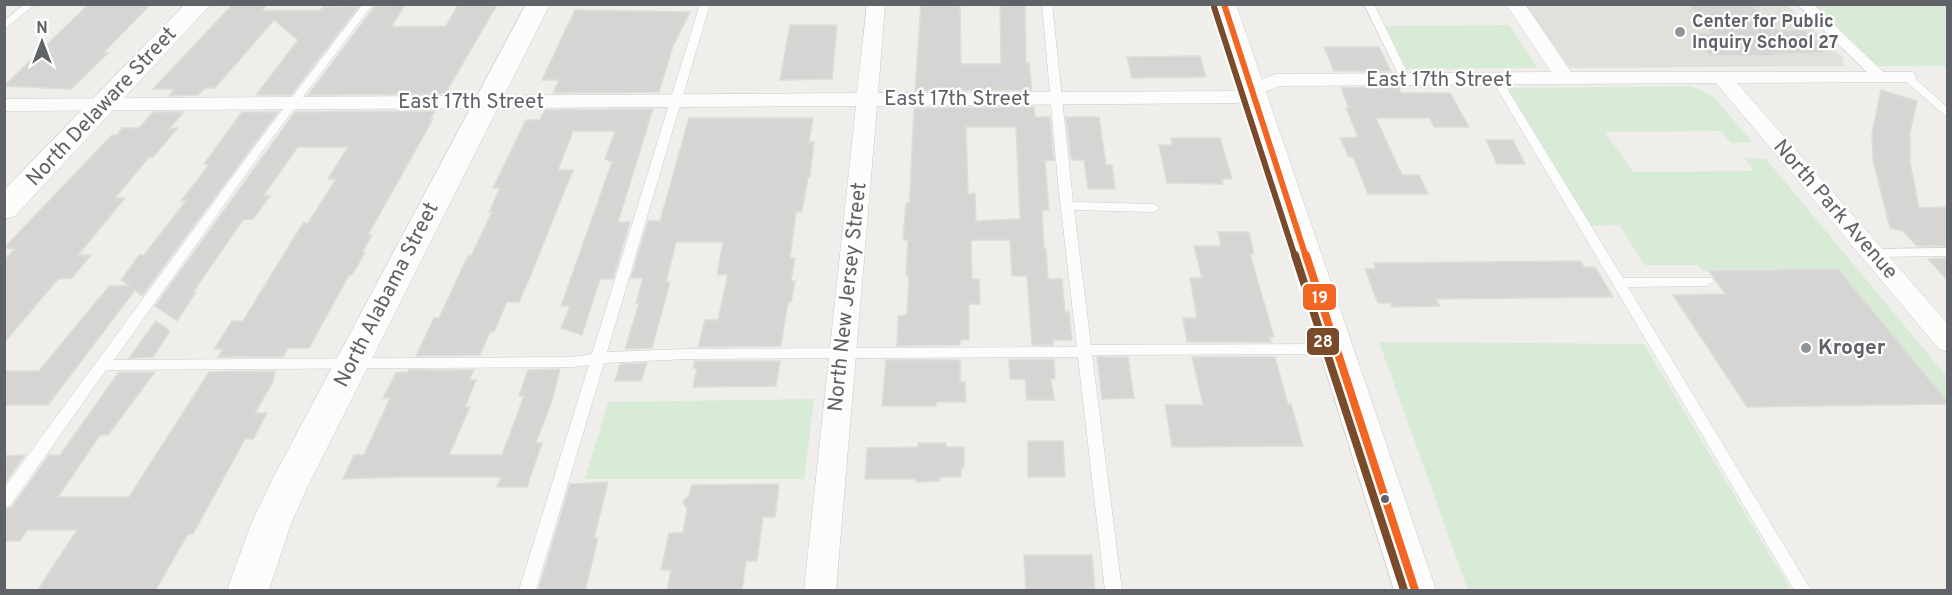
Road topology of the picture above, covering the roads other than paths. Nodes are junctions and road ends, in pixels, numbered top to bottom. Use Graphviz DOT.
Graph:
graph roads {
  1 [pos="30,4"];
  2 [pos="199,4"];
  3 [pos="368,4"];
  4 [pos="538,4"];
  5 [pos="705,4"];
  6 [pos="876,4"];
  7 [pos="1047,4"];
  8 [pos="1224,4"];
  9 [pos="1369,4"];
  10 [pos="1515,4"];
  11 [pos="1804,4"];
  12 [pos="4,27"];
  13 [pos="1879,76"];
  14 [pos="1906,76"];
  15 [pos="1722,78"];
  16 [pos="1566,79"];
  17 [pos="1406,80"];
  18 [pos="1497,80"];
  19 [pos="1253,90"];
  20 [pos="1057,98"];
  21 [pos="867,100"];
  22 [pos="677,101"];
  23 [pos="487,102"];
  24 [pos="294,104"];
  25 [pos="4,105"];
  26 [pos="104,105"];
  27 [pos="1947,115"];
  28 [pos="1067,206"];
  29 [pos="1154,208"];
  30 [pos="4,209"];
  31 [pos="1947,252"];
  32 [pos="1872,253"];
  33 [pos="1707,281"];
  34 [pos="1620,283"];
  35 [pos="1947,342"];
  36 [pos="1337,349"];
  37 [pos="1085,351"];
  38 [pos="842,355"];
  39 [pos="599,358"];
  40 [pos="353,362"];
  41 [pos="102,365"];
  42 [pos="4,501"];
  43 [pos="248,591"];
  44 [pos="528,591"];
  45 [pos="819,591"];
  46 [pos="1114,591"];
  47 [pos="1416,591"];
  48 [pos="1803,591"];
  1 -- 12 [label="lane"];
  2 -- 26 [label="main road, North Delaware Street"];
  3 -- 24 [label="lane"];
  4 -- 23 [label="main road, North Alabama Street"];
  5 -- 22 [label="lane"];
  6 -- 21 [label="street, North New Jersey Street"];
  7 -- 20 [label="lane"];
  8 -- 19 [label="main road"];
  9 -- 17 [label="lane"];
  10 -- 16 [label="street"];
  11 -- 13 [label="street"];
  13 -- 14 [label="street, East 17th Street"];
  13 -- 15 [label="street, East 17th Street"];
  14 -- 27 [label="lane"];
  15 -- 16 [label="street, East 17th Street"];
  15 -- 32 [label="street, North Park Avenue"];
  16 -- 18 [label="street, East 17th Street"];
  17 -- 18 [label="street, East 17th Street"];
  17 -- 19 [label="street, East 17th Street"];
  18 -- 34 [label="lane"];
  19 -- 20 [label="street, East 17th Street"];
  19 -- 36 [label="main road"];
  20 -- 21 [label="street, East 17th Street"];
  20 -- 28 [label="lane"];
  21 -- 22 [label="street, East 17th Street"];
  21 -- 38 [label="street, North New Jersey Street"];
  22 -- 23 [label="street, East 17th Street"];
  22 -- 39 [label="lane"];
  23 -- 24 [label="street, East 17th Street"];
  23 -- 40 [label="main road, North Alabama Street"];
  24 -- 26 [label="street, East 17th Street"];
  24 -- 41 [label="lane"];
  25 -- 26 [label="street, East 17th Street"];
  26 -- 30 [label="main road, North Delaware Street"];
  28 -- 29 [label="lane"];
  28 -- 37 [label="lane"];
  31 -- 32 [label="lane"];
  32 -- 35 [label="street, North Park Avenue"];
  33 -- 34 [label="lane"];
  34 -- 48 [label="lane"];
  36 -- 37 [label="lane"];
  36 -- 47 [label="main road"];
  37 -- 38 [label="lane"];
  37 -- 46 [label="lane"];
  38 -- 39 [label="lane"];
  38 -- 45 [label="street, North New Jersey Street"];
  39 -- 40 [label="lane"];
  39 -- 44 [label="lane"];
  40 -- 41 [label="lane"];
  40 -- 43 [label="main road, North Alabama Street"];
  41 -- 42 [label="lane"];
}
